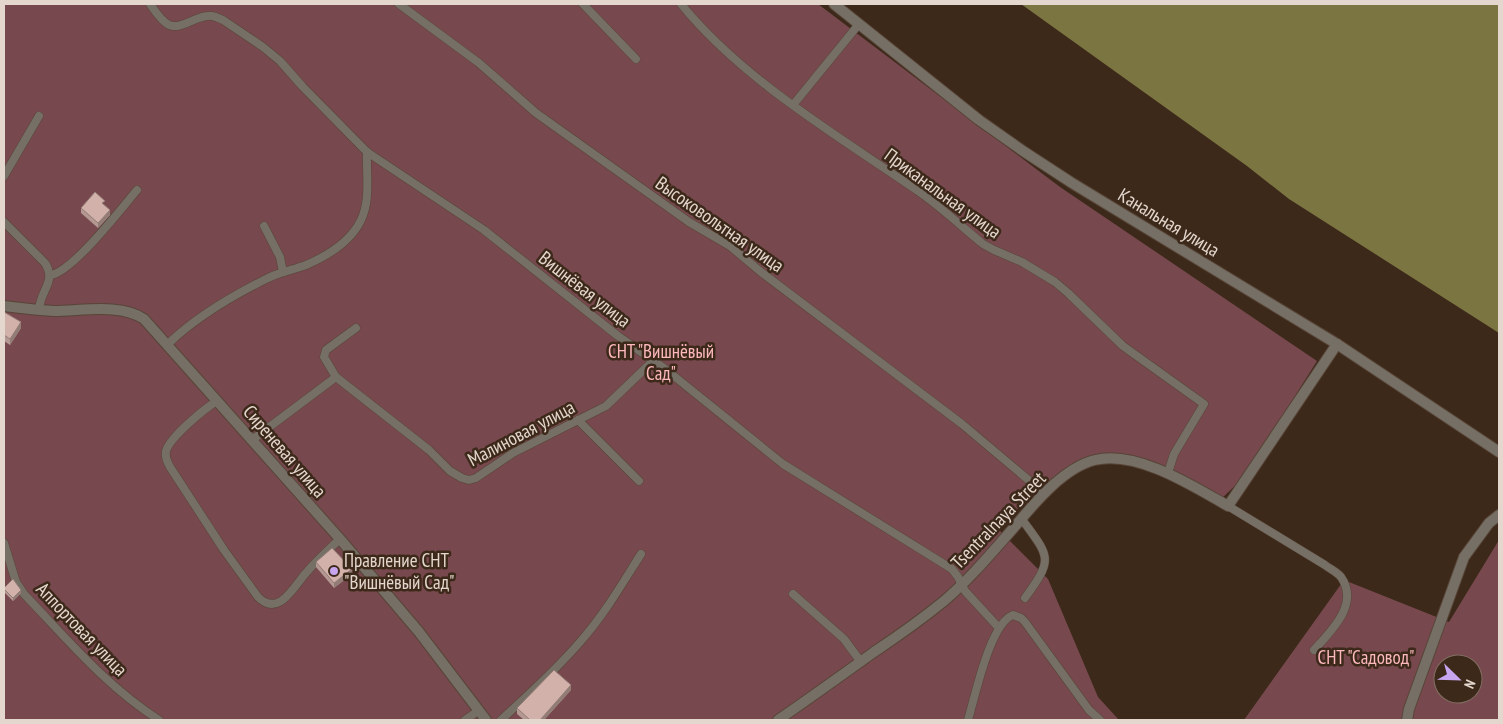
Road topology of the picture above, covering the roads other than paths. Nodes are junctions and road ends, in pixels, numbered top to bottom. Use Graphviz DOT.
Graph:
graph roads {
  1 [pos="150,4"];
  2 [pos="399,4"];
  3 [pos="583,4"];
  4 [pos="681,4"];
  5 [pos="834,4"];
  6 [pos="859,24"];
  7 [pos="636,59"];
  8 [pos="793,105"];
  9 [pos="39,116"];
  10 [pos="367,152"];
  11 [pos="4,176"];
  12 [pos="137,190"];
  13 [pos="4,222"];
  14 [pos="264,226"];
  15 [pos="283,272"];
  16 [pos="51,276"];
  17 [pos="4,306"];
  18 [pos="39,310"];
  19 [pos="356,328"];
  20 [pos="168,344"];
  21 [pos="1337,344"];
  22 [pos="654,360"];
  23 [pos="336,377"];
  24 [pos="217,401"];
  25 [pos="578,420"];
  26 [pos="252,440"];
  27 [pos="1499,452"];
  28 [pos="1168,473"];
  29 [pos="639,481"];
  30 [pos="1044,493"];
  31 [pos="1228,506"];
  32 [pos="1499,515"];
  33 [pos="1021,518"];
  34 [pos="340,539"];
  35 [pos="4,543"];
  36 [pos="641,554"];
  37 [pos="961,584"];
  38 [pos="793,594"];
  39 [pos="1025,598"];
  40 [pos="999,628"];
  41 [pos="1314,650"];
  42 [pos="861,662"];
  43 [pos="478,711"];
  44 [pos="159,720"];
  45 [pos="466,720"];
  46 [pos="486,720"];
  47 [pos="501,720"];
  48 [pos="778,720"];
  49 [pos="968,720"];
  50 [pos="1100,720"];
  51 [pos="1407,720"];
  1 -- 10 [label="lane, Вишнёвая улица"];
  2 -- 30 [label="lane, Высоковольтная улица"];
  3 -- 7 [label="lane"];
  4 -- 8 [label="lane, Приканальная улица"];
  5 -- 6 [label="street, Канальная улица"];
  6 -- 8 [label="lane"];
  6 -- 21 [label="street, Канальная улица"];
  8 -- 28 [label="lane, Приканальная улица"];
  9 -- 11 [label="lane"];
  10 -- 15 [label="lane"];
  10 -- 22 [label="lane, Вишнёвая улица"];
  12 -- 16 [label="lane"];
  13 -- 16 [label="lane"];
  14 -- 15 [label="lane"];
  15 -- 20 [label="lane"];
  16 -- 18 [label="lane"];
  17 -- 18 [label="street, Сиреневая улица"];
  18 -- 20 [label="street, Сиреневая улица"];
  19 -- 23 [label="lane, Малиновая улица"];
  20 -- 24 [label="street, Сиреневая улица"];
  21 -- 27 [label="street, Канальная улица"];
  21 -- 31 [label="street"];
  22 -- 25 [label="lane, Малиновая улица"];
  22 -- 37 [label="lane, Вишнёвая улица"];
  23 -- 25 [label="lane, Малиновая улица"];
  23 -- 26 [label="lane"];
  24 -- 26 [label="street, Сиреневая улица"];
  24 -- 34 [label="lane"];
  25 -- 29 [label="lane"];
  26 -- 34 [label="street, Сиреневая улица"];
  28 -- 30 [label="street, Tsentralnaya Street"];
  28 -- 31 [label="street, Tsentralnaya Street"];
  30 -- 33 [label="street, Tsentralnaya Street"];
  31 -- 41 [label="lane"];
  32 -- 51 [label="street"];
  33 -- 37 [label="street, Tsentralnaya Street"];
  33 -- 39 [label="lane"];
  34 -- 43 [label="street, Сиреневая улица"];
  35 -- 44 [label="lane, Аппортовая улица"];
  36 -- 47 [label="lane"];
  37 -- 40 [label="lane, Вишнёвая улица"];
  37 -- 42 [label="street, Tsentralnaya Street"];
  38 -- 42 [label="lane"];
  40 -- 49 [label="lane"];
  40 -- 50 [label="lane"];
  42 -- 48 [label="street, Tsentralnaya Street"];
  43 -- 45 [label="lane"];
  43 -- 46 [label="street, Сиреневая улица"];
}
